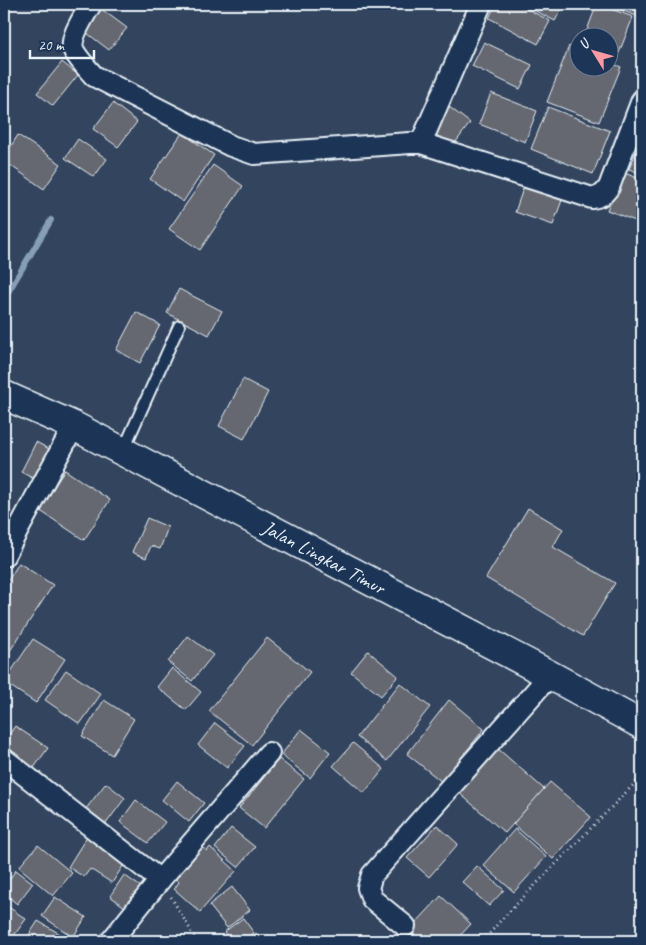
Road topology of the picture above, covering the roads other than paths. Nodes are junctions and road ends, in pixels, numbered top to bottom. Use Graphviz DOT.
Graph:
graph roads {
  1 [pos="91,4"];
  2 [pos="480,4"];
  3 [pos="642,100"];
  4 [pos="421,143"];
  5 [pos="180,326"];
  6 [pos="4,395"];
  7 [pos="74,426"];
  8 [pos="122,452"];
  9 [pos="4,556"];
  10 [pos="550,675"];
  11 [pos="642,725"];
  12 [pos="269,753"];
  13 [pos="4,760"];
  14 [pos="160,880"];
  15 [pos="405,926"];
  16 [pos="116,939"];
  1 -- 4 [label="street"];
  2 -- 4 [label="street"];
  3 -- 4 [label="street"];
  5 -- 8 [label="lane"];
  6 -- 7 [label="highway, Jalan Lingkar Timur"];
  7 -- 8 [label="highway, Jalan Lingkar Timur"];
  7 -- 9 [label="street"];
  8 -- 10 [label="highway, Jalan Lingkar Timur"];
  10 -- 11 [label="highway, Jalan Lingkar Timur"];
  10 -- 15 [label="street"];
  12 -- 14 [label="street"];
  13 -- 14 [label="street"];
  14 -- 16 [label="street"];
}
